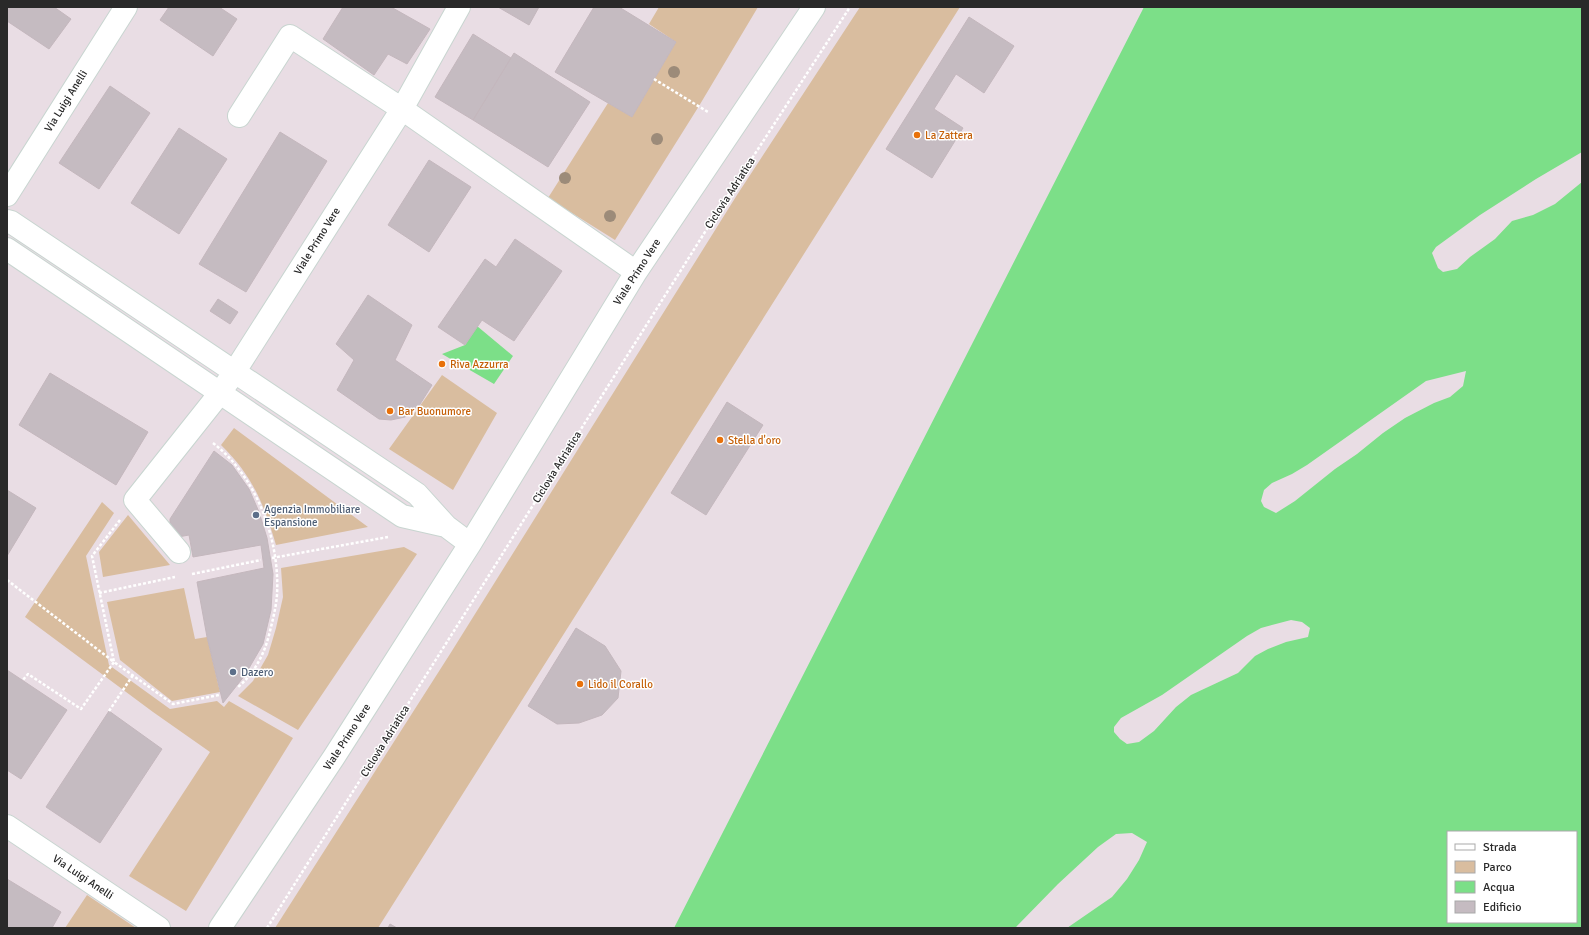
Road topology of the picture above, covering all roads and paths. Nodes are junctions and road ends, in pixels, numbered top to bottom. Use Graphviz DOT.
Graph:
graph roads {
  1 [pos="126,7"];
  2 [pos="459,7"];
  3 [pos="814,7"];
  4 [pos="850,7"];
  5 [pos="654,79"];
  6 [pos="402,108"];
  7 [pos="708,112"];
  8 [pos="239,116"];
  9 [pos="7,195"];
  10 [pos="7,221"];
  11 [pos="7,249"];
  12 [pos="636,272"];
  13 [pos="235,371"];
  14 [pos="220,393"];
  15 [pos="192,426"];
  16 [pos="135,500"];
  17 [pos="446,526"];
  18 [pos="395,535"];
  19 [pos="470,544"];
  20 [pos="179,552"];
  21 [pos="273,557"];
  22 [pos="7,580"];
  23 [pos="114,662"];
  24 [pos="133,676"];
  25 [pos="22,681"];
  26 [pos="237,688"];
  27 [pos="219,695"];
  28 [pos="110,711"];
  29 [pos="7,826"];
  30 [pos="159,928"];
  31 [pos="220,928"];
  32 [pos="267,928"];
  1 -- 9 [label="street, Via Luigi Anelli"];
  2 -- 6 [label="street, Viale Primo Vere"];
  3 -- 12 [label="street, Viale Primo Vere"];
  4 -- 32 [label="path, Ciclovia Adriatica"];
  5 -- 7 [label="path"];
  6 -- 8 [label="street"];
  6 -- 12 [label="street"];
  6 -- 13 [label="street, Viale Primo Vere"];
  10 -- 13 [label="street"];
  11 -- 14 [label="street"];
  12 -- 19 [label="street, Viale Primo Vere"];
  13 -- 14 [label="street, Viale Primo Vere"];
  13 -- 17 [label="street"];
  14 -- 15 [label="street, Viale Primo Vere"];
  14 -- 17 [label="street"];
  15 -- 16 [label="street, Viale Primo Vere"];
  15 -- 21 [label="path"];
  16 -- 20 [label="street"];
  16 -- 23 [label="path"];
  17 -- 19 [label="street"];
  18 -- 21 [label="path"];
  19 -- 31 [label="street, Viale Primo Vere"];
  21 -- 26 [label="path"];
  22 -- 23 [label="path"];
  23 -- 24 [label="path"];
  23 -- 25 [label="path"];
  24 -- 27 [label="path"];
  24 -- 28 [label="path"];
  29 -- 30 [label="street, Via Luigi Anelli"];
}
